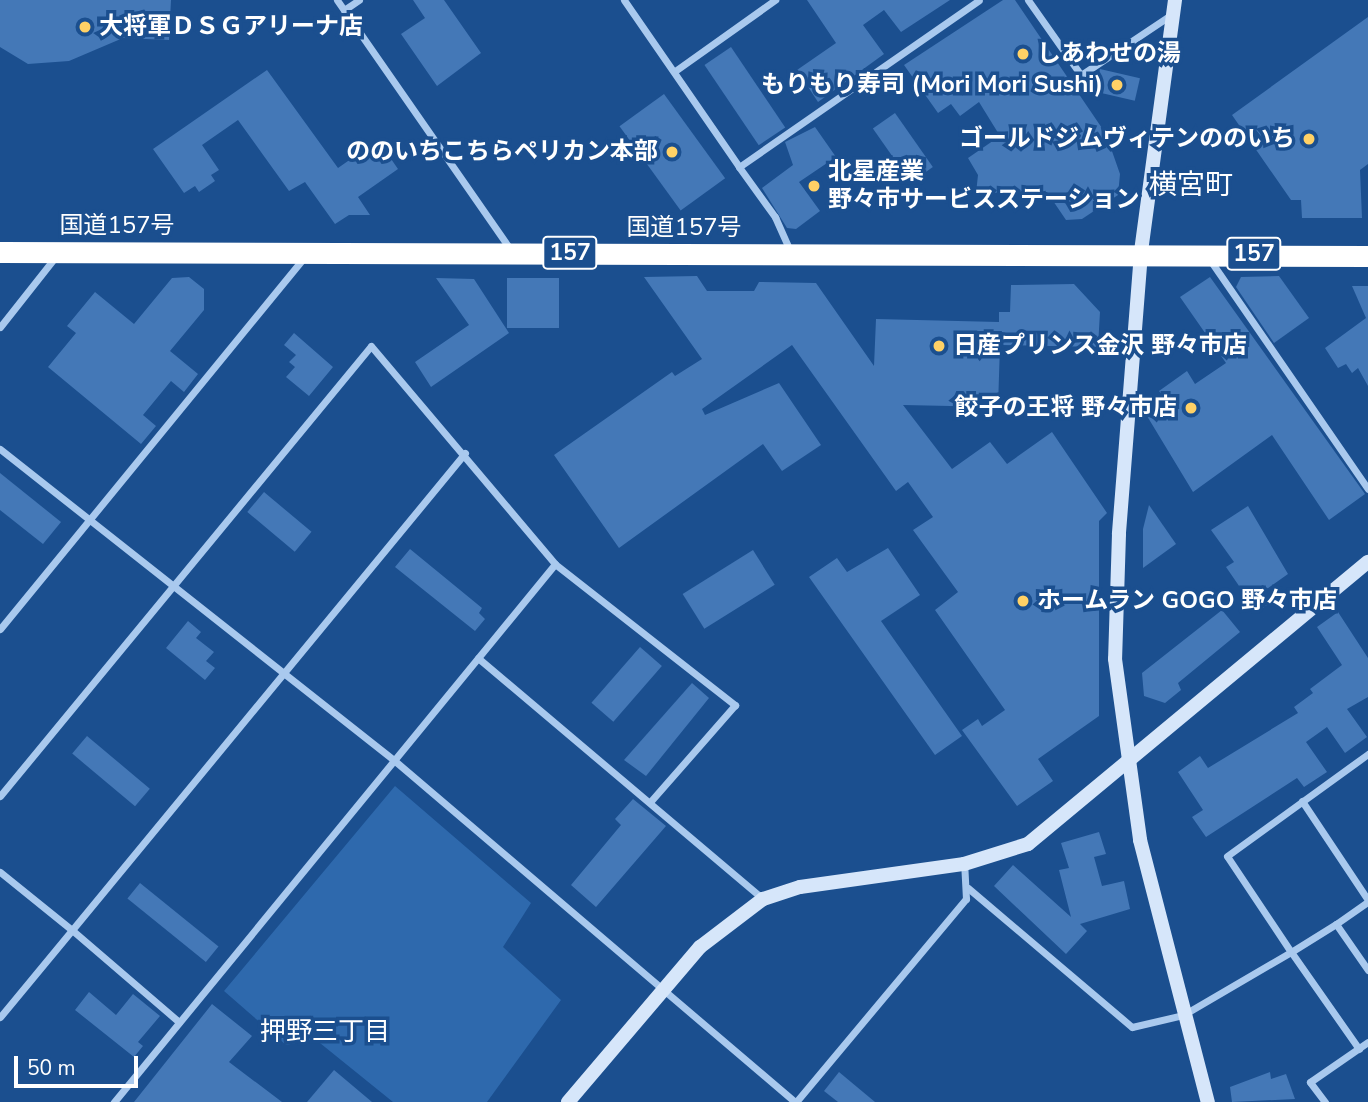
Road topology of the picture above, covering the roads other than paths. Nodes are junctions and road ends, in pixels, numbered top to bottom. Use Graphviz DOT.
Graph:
graph roads {
  1 [pos="337,0"];
  2 [pos="359,0"];
  3 [pos="624,0"];
  4 [pos="775,0"];
  5 [pos="979,0"];
  6 [pos="1028,0"];
  7 [pos="1174,7"];
  8 [pos="344,10"];
  9 [pos="674,71"];
  10 [pos="739,167"];
  11 [pos="0,252"];
  12 [pos="512,252"];
  13 [pos="58,253"];
  14 [pos="1141,253"];
  15 [pos="1205,253"];
  16 [pos="306,254"];
  17 [pos="792,254"];
  18 [pos="1368,256"];
  19 [pos="0,327"];
  20 [pos="0,449"];
  21 [pos="465,453"];
  22 [pos="1368,489"];
  23 [pos="89,520"];
  24 [pos="1368,562"];
  25 [pos="555,564"];
  26 [pos="172,587"];
  27 [pos="0,629"];
  28 [pos="478,658"];
  29 [pos="284,675"];
  30 [pos="1368,754"];
  31 [pos="395,761"];
  32 [pos="1127,761"];
  33 [pos="0,796"];
  34 [pos="1301,801"];
  35 [pos="650,802"];
  36 [pos="964,864"];
  37 [pos="0,872"];
  38 [pos="968,888"];
  39 [pos="763,899"];
  40 [pos="1368,901"];
  41 [pos="1336,924"];
  42 [pos="72,930"];
  43 [pos="1291,952"];
  44 [pos="1368,970"];
  45 [pos="662,989"];
  46 [pos="1183,1015"];
  47 [pos="0,1017"];
  48 [pos="179,1022"];
  49 [pos="1368,1042"];
  50 [pos="1359,1049"];
  51 [pos="114,1102"];
  52 [pos="568,1102"];
  53 [pos="795,1102"];
  54 [pos="1208,1102"];
  55 [pos="1325,1102"];
  1 -- 8 [label="street"];
  2 -- 8 [label="street"];
  3 -- 9 [label="street"];
  4 -- 9 [label="street"];
  5 -- 10 [label="street"];
  6 -- 7 [label="street"];
  7 -- 14 [label="main road"];
  8 -- 12 [label="street"];
  9 -- 10 [label="street"];
  10 -- 17 [label="street"];
  11 -- 13 [label="highway, 国道157号 / 157"];
  12 -- 16 [label="highway, 国道157号 / 157"];
  12 -- 17 [label="highway, 国道157号 / 157"];
  13 -- 16 [label="highway, 国道157号 / 157"];
  13 -- 19 [label="street"];
  14 -- 15 [label="highway, 国道157号 / 157"];
  14 -- 17 [label="highway, 国道157号 / 157"];
  14 -- 32 [label="main road"];
  15 -- 18 [label="highway, 国道157号 / 157"];
  15 -- 22 [label="street"];
  16 -- 23 [label="street"];
  20 -- 23 [label="street"];
  21 -- 25 [label="street"];
  21 -- 26 [label="street"];
  21 -- 29 [label="street"];
  23 -- 26 [label="street"];
  23 -- 27 [label="street"];
  24 -- 32 [label="main road"];
  25 -- 28 [label="street"];
  25 -- 35 [label="street"];
  26 -- 29 [label="street"];
  26 -- 33 [label="street"];
  28 -- 31 [label="street"];
  28 -- 35 [label="street"];
  29 -- 31 [label="street"];
  29 -- 42 [label="street"];
  30 -- 34 [label="street"];
  31 -- 45 [label="street"];
  31 -- 48 [label="street"];
  32 -- 36 [label="main road"];
  32 -- 46 [label="main road"];
  34 -- 40 [label="street"];
  34 -- 43 [label="street"];
  35 -- 39 [label="street"];
  36 -- 38 [label="street"];
  36 -- 39 [label="main road"];
  37 -- 42 [label="street"];
  38 -- 46 [label="street"];
  38 -- 53 [label="street"];
  39 -- 45 [label="main road"];
  40 -- 41 [label="street"];
  41 -- 43 [label="street"];
  41 -- 44 [label="street"];
  42 -- 47 [label="street"];
  42 -- 48 [label="street"];
  43 -- 46 [label="street"];
  43 -- 50 [label="street"];
  45 -- 52 [label="main road"];
  45 -- 53 [label="street"];
  46 -- 54 [label="main road"];
  48 -- 51 [label="street"];
  49 -- 50 [label="street"];
  50 -- 55 [label="street"];
}
